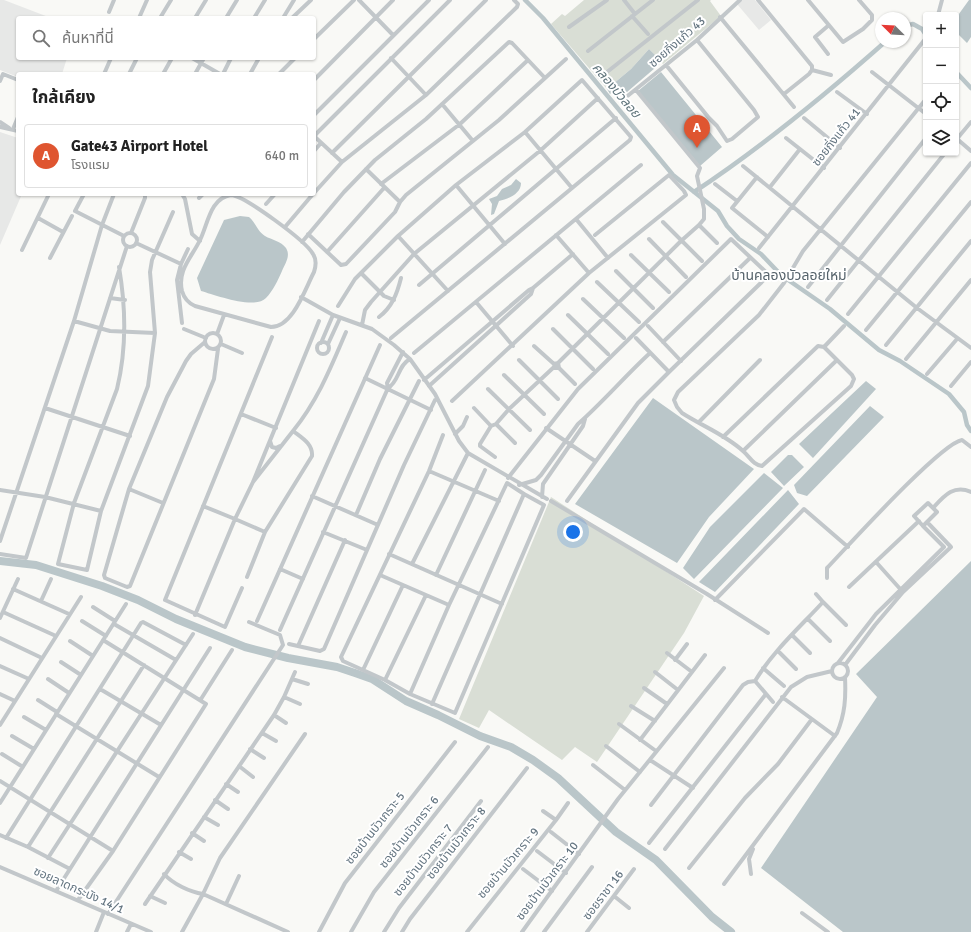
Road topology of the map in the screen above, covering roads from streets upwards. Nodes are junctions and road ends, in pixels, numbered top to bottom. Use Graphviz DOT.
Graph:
graph roads {
  1 [pos="114,0"];
  2 [pos="147,0"];
  3 [pos="171,0"];
  4 [pos="206,0"];
  5 [pos="237,0"];
  6 [pos="266,0"];
  7 [pos="294,0"];
  8 [pos="311,0"];
  9 [pos="354,0"];
  10 [pos="359,0"];
  11 [pos="393,0"];
  12 [pos="429,0"];
  13 [pos="450,0"];
  14 [pos="486,0"];
  15 [pos="514,0"];
  16 [pos="607,0"];
  17 [pos="624,0"];
  18 [pos="653,0"];
  19 [pos="698,0"];
  20 [pos="740,0"];
  21 [pos="758,0"];
  22 [pos="808,0"];
  23 [pos="859,0"];
  24 [pos="942,0"];
  25 [pos="108,12"];
  26 [pos="939,12"];
  27 [pos="634,15"];
  28 [pos="140,16"];
  29 [pos="161,16"];
  30 [pos="196,16"];
  31 [pos="227,16"];
  32 [pos="255,16"];
  33 [pos="285,16"];
  34 [pos="294,16"];
  35 [pos="376,17"];
  36 [pos="720,17"];
  37 [pos="829,25"];
  38 [pos="569,27"];
  39 [pos="648,34"];
  40 [pos="393,35"];
  41 [pos="316,37"];
  42 [pos="696,40"];
  43 [pos="923,42"];
  44 [pos="588,51"];
  45 [pos="828,54"];
  46 [pos="391,58"];
  47 [pos="566,59"];
  48 [pos="110,60"];
  49 [pos="137,60"];
  50 [pos="171,60"];
  51 [pos="196,60"];
  52 [pos="203,60"];
  53 [pos="230,60"];
  54 [pos="258,60"];
  55 [pos="293,60"];
  56 [pos="528,60"];
  57 [pos="201,63"];
  58 [pos="666,65"];
  59 [pos="812,70"];
  60 [pos="105,72"];
  61 [pos="130,72"];
  62 [pos="164,72"];
  63 [pos="196,72"];
  64 [pos="217,72"];
  65 [pos="224,72"];
  66 [pos="251,72"];
  67 [pos="281,72"];
  68 [pos="872,72"];
  69 [pos="830,75"];
  70 [pos="408,76"];
  71 [pos="602,76"];
  72 [pos="316,78"];
  73 [pos="545,78"];
  74 [pos="16,79"];
  75 [pos="0,81"];
  76 [pos="889,85"];
  77 [pos="636,90"];
  78 [pos="837,92"];
  79 [pos="784,94"];
  80 [pos="426,95"];
  81 [pos="598,98"];
  82 [pos="625,98"];
  83 [pos="442,104"];
  84 [pos="923,104"];
  85 [pos="794,107"];
  86 [pos="919,109"];
  87 [pos="923,112"];
  88 [pos="316,113"];
  89 [pos="867,114"];
  90 [pos="616,118"];
  91 [pos="804,118"];
  92 [pos="0,122"];
  93 [pos="971,122"];
  94 [pos="460,124"];
  95 [pos="0,127"];
  96 [pos="13,129"];
  97 [pos="525,132"];
  98 [pos="316,134"];
  99 [pos="959,136"];
  100 [pos="316,138"];
  101 [pos="786,138"];
  102 [pos="473,141"];
  103 [pos="959,141"];
  104 [pos="923,142"];
  105 [pos="321,143"];
  106 [pos="840,148"];
  107 [pos="316,149"];
  108 [pos="800,149"];
  109 [pos="541,150"];
  110 [pos="971,151"];
  111 [pos="332,153"];
  112 [pos="943,156"];
  113 [pos="342,162"];
  114 [pos="971,163"];
  115 [pos="641,165"];
  116 [pos="743,166"];
  117 [pos="824,168"];
  118 [pos="366,169"];
  119 [pos="557,169"];
  120 [pos="756,177"];
  121 [pos="715,184"];
  122 [pos="456,185"];
  123 [pos="382,186"];
  124 [pos="770,187"];
  125 [pos="572,188"];
  126 [pos="316,192"];
  127 [pos="48,196"];
  128 [pos="83,196"];
  129 [pos="113,196"];
  130 [pos="145,196"];
  131 [pos="183,196"];
  132 [pos="273,196"];
  133 [pos="312,196"];
  134 [pos="737,201"];
  135 [pos="400,202"];
  136 [pos="971,202"];
  137 [pos="266,204"];
  138 [pos="472,206"];
  139 [pos="794,206"];
  140 [pos="173,212"];
  141 [pos="72,216"];
  142 [pos="38,218"];
  143 [pos="576,219"];
  144 [pos="663,222"];
  145 [pos="102,225"];
  146 [pos="700,225"];
  147 [pos="489,226"];
  148 [pos="285,227"];
  149 [pos="822,229"];
  150 [pos="63,232"];
  151 [pos="130,233"];
  152 [pos="308,234"];
  153 [pos="556,235"];
  154 [pos="595,235"];
  155 [pos="124,236"];
  156 [pos="398,236"];
  157 [pos="768,237"];
  158 [pos="649,239"];
  159 [pos="200,241"];
  160 [pos="681,241"];
  161 [pos="971,241"];
  162 [pos="302,242"];
  163 [pos="136,243"];
  164 [pos="717,243"];
  165 [pos="505,244"];
  166 [pos="127,246"];
  167 [pos="841,246"];
  168 [pos="759,248"];
  169 [pos="188,249"];
  170 [pos="22,250"];
  171 [pos="156,252"];
  172 [pos="327,252"];
  173 [pos="414,254"];
  174 [pos="572,254"];
  175 [pos="631,255"];
  176 [pos="666,256"];
  177 [pos="50,258"];
  178 [pos="608,258"];
  179 [pos="750,258"];
  180 [pos="702,261"];
  181 [pos="860,261"];
  182 [pos="181,264"];
  183 [pos="119,267"];
  184 [pos="616,271"];
  185 [pos="361,273"];
  186 [pos="589,273"];
  187 [pos="650,273"];
  188 [pos="432,274"];
  189 [pos="686,277"];
  190 [pos="880,277"];
  191 [pos="401,278"];
  192 [pos="971,280"];
  193 [pos="597,282"];
  194 [pos="419,285"];
  195 [pos="808,287"];
  196 [pos="533,288"];
  197 [pos="634,289"];
  198 [pos="379,291"];
  199 [pos="448,291"];
  200 [pos="670,292"];
  201 [pos="898,292"];
  202 [pos="301,297"];
  203 [pos="110,298"];
  204 [pos="583,299"];
  205 [pos="124,300"];
  206 [pos="394,300"];
  207 [pos="827,300"];
  208 [pos="476,302"];
  209 [pos="620,303"];
  210 [pos="338,306"];
  211 [pos="654,308"];
  212 [pos="917,308"];
  213 [pos="333,314"];
  214 [pos="848,314"];
  215 [pos="224,315"];
  216 [pos="568,315"];
  217 [pos="379,317"];
  218 [pos="340,318"];
  219 [pos="604,319"];
  220 [pos="74,321"];
  221 [pos="319,321"];
  222 [pos="492,321"];
  223 [pos="639,322"];
  224 [pos="182,323"];
  225 [pos="937,323"];
  226 [pos="362,325"];
  227 [pos="496,326"];
  228 [pos="648,326"];
  229 [pos="844,326"];
  230 [pos="184,329"];
  231 [pos="553,329"];
  232 [pos="100,330"];
  233 [pos="866,330"];
  234 [pos="125,332"];
  235 [pos="346,332"];
  236 [pos="155,333"];
  237 [pos="217,334"];
  238 [pos="588,334"];
  239 [pos="272,337"];
  240 [pos="391,338"];
  241 [pos="624,338"];
  242 [pos="636,338"];
  243 [pos="957,338"];
  244 [pos="205,340"];
  245 [pos="311,342"];
  246 [pos="663,342"];
  247 [pos="221,344"];
  248 [pos="319,344"];
  249 [pos="328,344"];
  250 [pos="886,344"];
  251 [pos="380,345"];
  252 [pos="513,346"];
  253 [pos="534,346"];
  254 [pos="824,347"];
  255 [pos="573,348"];
  256 [pos="971,348"];
  257 [pos="218,349"];
  258 [pos="329,350"];
  259 [pos="403,352"];
  260 [pos="242,353"];
  261 [pos="337,353"];
  262 [pos="414,353"];
  263 [pos="650,353"];
  264 [pos="608,354"];
  265 [pos="906,359"];
  266 [pos="410,360"];
  267 [pos="519,360"];
  268 [pos="760,360"];
  269 [pos="837,360"];
  270 [pos="681,361"];
  271 [pos="971,362"];
  272 [pos="556,366"];
  273 [pos="593,369"];
  274 [pos="669,372"];
  275 [pos="927,374"];
  276 [pos="504,375"];
  277 [pos="365,378"];
  278 [pos="424,380"];
  279 [pos="419,381"];
  280 [pos="540,381"];
  281 [pos="575,384"];
  282 [pos="429,386"];
  283 [pos="951,386"];
  284 [pos="388,388"];
  285 [pos="488,389"];
  286 [pos="525,395"];
  287 [pos="410,399"];
  288 [pos="558,399"];
  289 [pos="435,400"];
  290 [pos="452,401"];
  291 [pos="45,408"];
  292 [pos="474,408"];
  293 [pos="509,409"];
  294 [pos="431,410"];
  295 [pos="241,414"];
  296 [pos="544,414"];
  297 [pos="72,416"];
  298 [pos="468,417"];
  299 [pos="585,419"];
  300 [pos="699,422"];
  301 [pos="496,424"];
  302 [pos="102,426"];
  303 [pos="491,426"];
  304 [pos="276,428"];
  305 [pos="546,428"];
  306 [pos="530,430"];
  307 [pos="294,431"];
  308 [pos="455,434"];
  309 [pos="443,435"];
  310 [pos="130,436"];
  311 [pos="723,436"];
  312 [pos="270,441"];
  313 [pos="565,441"];
  314 [pos="515,443"];
  315 [pos="569,445"];
  316 [pos="281,446"];
  317 [pos="971,447"];
  318 [pos="743,451"];
  319 [pos="468,453"];
  320 [pos="495,457"];
  321 [pos="595,461"];
  322 [pos="485,470"];
  323 [pos="429,471"];
  324 [pos="508,478"];
  325 [pos="253,482"];
  326 [pos="453,482"];
  327 [pos="519,484"];
  328 [pos="129,489"];
  329 [pos="0,490"];
  330 [pos="476,492"];
  331 [pos="971,492"];
  332 [pos="16,493"];
  333 [pos="524,494"];
  334 [pos="312,496"];
  335 [pos="45,497"];
  336 [pos="542,497"];
  337 [pos="499,501"];
  338 [pos="567,501"];
  339 [pos="74,503"];
  340 [pos="163,503"];
  341 [pos="334,505"];
  342 [pos="203,506"];
  343 [pos="933,508"];
  344 [pos="101,511"];
  345 [pos="356,515"];
  346 [pos="235,519"];
  347 [pos="919,521"];
  348 [pos="927,522"];
  349 [pos="378,525"];
  350 [pos="923,526"];
  351 [pos="265,532"];
  352 [pos="323,532"];
  353 [pos="0,540"];
  354 [pos="345,540"];
  355 [pos="848,547"];
  356 [pos="367,550"];
  357 [pos="943,551"];
  358 [pos="0,554"];
  359 [pos="389,554"];
  360 [pos="876,562"];
  361 [pos="412,564"];
  362 [pos="280,569"];
  363 [pos="380,575"];
  364 [pos="436,575"];
  365 [pos="247,577"];
  366 [pos="303,578"];
  367 [pos="828,578"];
  368 [pos="18,579"];
  369 [pos="51,579"];
  370 [pos="403,585"];
  371 [pos="458,585"];
  372 [pos="242,588"];
  373 [pos="849,588"];
  374 [pos="13,589"];
  375 [pos="902,591"];
  376 [pos="479,594"];
  377 [pos="816,594"];
  378 [pos="426,595"];
  379 [pos="81,597"];
  380 [pos="715,600"];
  381 [pos="41,601"];
  382 [pos="823,602"];
  383 [pos="126,604"];
  384 [pos="502,604"];
  385 [pos="449,605"];
  386 [pos="93,607"];
  387 [pos="3,612"];
  388 [pos="70,614"];
  389 [pos="195,615"];
  390 [pos="0,618"];
  391 [pos="808,619"];
  392 [pos="82,621"];
  393 [pos="258,621"];
  394 [pos="115,622"];
  395 [pos="249,622"];
  396 [pos="846,625"];
  397 [pos="280,630"];
  398 [pos="193,634"];
  399 [pos="768,634"];
  400 [pos="792,635"];
  401 [pos="56,636"];
  402 [pos="106,636"];
  403 [pos="133,636"];
  404 [pos="0,638"];
  405 [pos="103,640"];
  406 [pos="70,641"];
  407 [pos="830,641"];
  408 [pos="289,644"];
  409 [pos="687,644"];
  410 [pos="186,645"];
  411 [pos="298,646"];
  412 [pos="210,648"];
  413 [pos="232,650"];
  414 [pos="778,651"];
  415 [pos="123,652"];
  416 [pos="667,653"];
  417 [pos="810,653"];
  418 [pos="705,655"];
  419 [pos="93,656"];
  420 [pos="42,658"];
  421 [pos="176,660"];
  422 [pos="675,660"];
  423 [pos="61,662"];
  424 [pos="838,663"];
  425 [pos="144,665"];
  426 [pos="0,666"];
  427 [pos="845,666"];
  428 [pos="724,668"];
  429 [pos="763,668"];
  430 [pos="796,669"];
  431 [pos="363,670"];
  432 [pos="832,671"];
  433 [pos="295,672"];
  434 [pos="655,672"];
  435 [pos="692,672"];
  436 [pos="81,675"];
  437 [pos="845,677"];
  438 [pos="165,678"];
  439 [pos="29,679"];
  440 [pos="48,679"];
  441 [pos="292,679"];
  442 [pos="385,680"];
  443 [pos="755,681"];
  444 [pos="308,684"];
  445 [pos="784,686"];
  446 [pos="100,688"];
  447 [pos="644,688"];
  448 [pos="184,689"];
  449 [pos="678,690"];
  450 [pos="69,693"];
  451 [pos="0,694"];
  452 [pos="410,694"];
  453 [pos="766,694"];
  454 [pos="284,697"];
  455 [pos="782,697"];
  456 [pos="201,699"];
  457 [pos="38,700"];
  458 [pos="15,701"];
  459 [pos="121,701"];
  460 [pos="773,702"];
  461 [pos="300,704"];
  462 [pos="432,704"];
  463 [pos="667,704"];
  464 [pos="631,706"];
  465 [pos="57,713"];
  466 [pos="141,713"];
  467 [pos="274,715"];
  468 [pos="24,717"];
  469 [pos="812,719"];
  470 [pos="655,721"];
  471 [pos="1,723"];
  472 [pos="286,723"];
  473 [pos="619,724"];
  474 [pos="161,725"];
  475 [pos="77,726"];
  476 [pos="46,730"];
  477 [pos="262,733"];
  478 [pos="305,734"];
  479 [pos="12,736"];
  480 [pos="835,736"];
  481 [pos="97,739"];
  482 [pos="640,740"];
  483 [pos="276,741"];
  484 [pos="455,742"];
  485 [pos="606,746"];
  486 [pos="488,747"];
  487 [pos="34,749"];
  488 [pos="250,749"];
  489 [pos="116,751"];
  490 [pos="656,752"];
  491 [pos="2,754"];
  492 [pos="264,758"];
  493 [pos="650,760"];
  494 [pos="137,763"];
  495 [pos="593,765"];
  496 [pos="239,766"];
  497 [pos="23,767"];
  498 [pos="527,768"];
  499 [pos="640,772"];
  500 [pos="674,774"];
  501 [pos="159,777"];
  502 [pos="253,777"];
  503 [pos="0,781"];
  504 [pos="226,784"];
  505 [pos="10,787"];
  506 [pos="693,788"];
  507 [pos="625,790"];
  508 [pos="238,792"];
  509 [pos="31,800"];
  510 [pos="215,800"];
  511 [pos="481,802"];
  512 [pos="0,803"];
  513 [pos="568,803"];
  514 [pos="650,805"];
  515 [pos="228,808"];
  516 [pos="543,811"];
  517 [pos="50,812"];
  518 [pos="204,817"];
  519 [pos="556,820"];
  520 [pos="70,824"];
  521 [pos="218,825"];
  522 [pos="551,832"];
  523 [pos="192,833"];
  524 [pos="0,836"];
  525 [pos="91,837"];
  526 [pos="6,838"];
  527 [pos="204,841"];
  528 [pos="650,843"];
  529 [pos="755,843"];
  530 [pos="28,846"];
  531 [pos="665,849"];
  532 [pos="113,851"];
  533 [pos="537,851"];
  534 [pos="179,852"];
  535 [pos="579,854"];
  536 [pos="48,858"];
  537 [pos="191,859"];
  538 [pos="0,866"];
  539 [pos="592,867"];
  540 [pos="689,868"];
  541 [pos="70,869"];
  542 [pos="523,869"];
  543 [pos="634,869"];
  544 [pos="566,873"];
  545 [pos="164,874"];
  546 [pos="751,874"];
  547 [pos="239,876"];
  548 [pos="724,884"];
  549 [pos="56,891"];
  550 [pos="552,891"];
  551 [pos="202,894"];
  552 [pos="150,896"];
  553 [pos="614,896"];
  554 [pos="78,900"];
  555 [pos="165,903"];
  556 [pos="145,904"];
  557 [pos="226,904"];
  558 [pos="629,908"];
  559 [pos="106,913"];
  560 [pos="802,913"];
  561 [pos="131,924"];
  562 [pos="96,932"];
  563 [pos="127,932"];
  564 [pos="151,932"];
  565 [pos="182,932"];
  566 [pos="288,932"];
  567 [pos="320,932"];
  568 [pos="352,932"];
  569 [pos="384,932"];
  570 [pos="402,932"];
  571 [pos="467,932"];
  572 [pos="522,932"];
  573 [pos="544,932"];
  574 [pos="587,932"];
  575 [pos="828,932"];
  1 -- 25 [label="street"];
  2 -- 28 [label="street"];
  3 -- 29 [label="street"];
  4 -- 30 [label="street"];
  5 -- 31 [label="street"];
  6 -- 32 [label="street"];
  7 -- 33 [label="street"];
  8 -- 34 [label="street"];
  9 -- 41 [label="street"];
  10 -- 35 [label="street"];
  11 -- 35 [label="street"];
  12 -- 40 [label="street"];
  13 -- 46 [label="street"];
  14 -- 70 [label="street"];
  15 -- 80 [label="street"];
  16 -- 38 [label="street"];
  17 -- 27 [label="street"];
  18 -- 27 [label="street"];
  19 -- 71 [label="street"];
  20 -- 36 [label="street, ซอยกิ่งแก้ว 43"];
  21 -- 59 [label="street"];
  22 -- 37 [label="street"];
  23 -- 37 [label="street"];
  24 -- 26 [label="street"];
  27 -- 39 [label="street"];
  27 -- 44 [label="street"];
  35 -- 40 [label="street"];
  35 -- 72 [label="street"];
  36 -- 42 [label="street, ซอยกิ่งแก้ว 43"];
  36 -- 79 [label="street"];
  37 -- 45 [label="street"];
  40 -- 88 [label="street"];
  42 -- 58 [label="street, ซอยกิ่งแก้ว 43"];
  42 -- 58 [label="street"];
  43 -- 76 [label="street, ซอยกิ่งแก้ว 41"];
  46 -- 70 [label="street"];
  46 -- 98 [label="street"];
  47 -- 73 [label="street"];
  48 -- 60 [label="street"];
  49 -- 61 [label="street"];
  50 -- 62 [label="street"];
  51 -- 57 [label="street"];
  52 -- 57 [label="street"];
  53 -- 65 [label="street"];
  54 -- 66 [label="street"];
  55 -- 67 [label="street"];
  56 -- 73 [label="street"];
  56 -- 83 [label="street"];
  56 -- 94 [label="street"];
  57 -- 63 [label="street"];
  57 -- 64 [label="street"];
  58 -- 77 [label="street, ซอยกิ่งแก้ว 43"];
  59 -- 69 [label="street"];
  59 -- 79 [label="street"];
  68 -- 76 [label="street"];
  70 -- 80 [label="street"];
  70 -- 111 [label="street"];
  73 -- 102 [label="street"];
  74 -- 75 [label="street"];
  76 -- 86 [label="street"];
  76 -- 89 [label="street, ซอยกิ่งแก้ว 41"];
  77 -- 82 [label="street, ซอยกิ่งแก้ว 43"];
  77 -- 146 [label="street"];
  78 -- 89 [label="street"];
  79 -- 85 [label="street"];
  80 -- 113 [label="street"];
  81 -- 90 [label="street"];
  81 -- 97 [label="street"];
  81 -- 109 [label="street"];
  83 -- 94 [label="street"];
  83 -- 118 [label="street"];
  84 -- 86 [label="street"];
  86 -- 87 [label="street"];
  86 -- 149 [label="street"];
  89 -- 106 [label="street, ซอยกิ่งแก้ว 41"];
  90 -- 119 [label="street"];
  90 -- 125 [label="street"];
  91 -- 106 [label="street"];
  92 -- 96 [label="street"];
  93 -- 99 [label="street"];
  94 -- 102 [label="street"];
  94 -- 123 [label="street"];
  95 -- 96 [label="street"];
  97 -- 109 [label="street"];
  97 -- 122 [label="street"];
  100 -- 105 [label="street"];
  101 -- 108 [label="street"];
  102 -- 135 [label="street"];
  103 -- 110 [label="street"];
  104 -- 167 [label="street"];
  105 -- 107 [label="street"];
  105 -- 111 [label="street"];
  106 -- 117 [label="street, ซอยกิ่งแก้ว 41"];
  108 -- 117 [label="street"];
  108 -- 124 [label="street"];
  109 -- 119 [label="street"];
  109 -- 138 [label="street"];
  111 -- 113 [label="street"];
  112 -- 181 [label="street"];
  113 -- 126 [label="street"];
  114 -- 190 [label="street"];
  115 -- 143 [label="street"];
  116 -- 120 [label="street"];
  117 -- 139 [label="street, ซอยกิ่งแก้ว 41"];
  118 -- 123 [label="street"];
  118 -- 152 [label="street"];
  119 -- 125 [label="street"];
  119 -- 147 [label="street"];
  120 -- 124 [label="street"];
  120 -- 134 [label="street"];
  121 -- 134 [label="street"];
  122 -- 138 [label="street"];
  122 -- 156 [label="street"];
  123 -- 135 [label="street"];
  123 -- 172 [label="street"];
  124 -- 139 [label="street"];
  125 -- 165 [label="street"];
  127 -- 142 [label="street"];
  128 -- 145 [label="street"];
  129 -- 145 [label="street"];
  130 -- 151 [label="street"];
  131 -- 159 [label="street"];
  132 -- 137 [label="street"];
  133 -- 148 [label="street"];
  134 -- 157 [label="street"];
  135 -- 172 [label="street"];
  136 -- 201 [label="street"];
  138 -- 147 [label="street"];
  138 -- 173 [label="street"];
  139 -- 149 [label="street"];
  139 -- 157 [label="street, ซอยกิ่งแก้ว 41"];
  140 -- 171 [label="street"];
  141 -- 150 [label="street"];
  142 -- 150 [label="street"];
  142 -- 170 [label="street"];
  143 -- 153 [label="street"];
  143 -- 178 [label="street"];
  144 -- 160 [label="street"];
  145 -- 155 [label="street"];
  145 -- 220 [label="street"];
  146 -- 160 [label="street"];
  146 -- 164 [label="street"];
  147 -- 165 [label="street"];
  147 -- 188 [label="street"];
  148 -- 159 [label="street"];
  148 -- 162 [label="street"];
  149 -- 167 [label="street"];
  149 -- 300 [label="street"];
  150 -- 177 [label="street"];
  151 -- 155 [label="street"];
  151 -- 163 [label="street"];
  152 -- 162 [label="street"];
  152 -- 172 [label="street"];
  153 -- 174 [label="street"];
  153 -- 208 [label="street"];
  154 -- 178 [label="street"];
  155 -- 166 [label="street"];
  156 -- 173 [label="street"];
  156 -- 185 [label="street"];
  157 -- 168 [label="street, ซอยกิ่งแก้ว 41"];
  158 -- 176 [label="street"];
  159 -- 215 [label="street"];
  160 -- 176 [label="street"];
  160 -- 180 [label="street"];
  161 -- 212 [label="street"];
  162 -- 202 [label="street"];
  163 -- 166 [label="street"];
  163 -- 171 [label="street"];
  165 -- 199 [label="street"];
  166 -- 183 [label="street"];
  167 -- 181 [label="street"];
  167 -- 195 [label="street"];
  169 -- 182 [label="street"];
  171 -- 182 [label="street"];
  171 -- 236 [label="street"];
  173 -- 188 [label="street"];
  173 -- 198 [label="street"];
  174 -- 186 [label="street"];
  174 -- 196 [label="street"];
  175 -- 187 [label="street"];
  176 -- 187 [label="street"];
  176 -- 189 [label="street"];
  178 -- 186 [label="street"];
  179 -- 246 [label="street"];
  179 -- 270 [label="street"];
  179 -- 305 [label="street"];
  181 -- 190 [label="street"];
  181 -- 207 [label="street"];
  182 -- 224 [label="street"];
  183 -- 203 [label="street"];
  183 -- 205 [label="street"];
  184 -- 197 [label="street"];
  185 -- 198 [label="street"];
  185 -- 210 [label="street"];
  186 -- 252 [label="street"];
  187 -- 197 [label="street"];
  187 -- 200 [label="street"];
  188 -- 194 [label="street"];
  188 -- 199 [label="street"];
  190 -- 201 [label="street"];
  190 -- 214 [label="street"];
  191 -- 206 [label="street"];
  192 -- 225 [label="street"];
  193 -- 209 [label="street"];
  196 -- 222 [label="street"];
  196 -- 227 [label="street"];
  197 -- 209 [label="street"];
  197 -- 211 [label="street"];
  198 -- 206 [label="street"];
  198 -- 226 [label="street"];
  199 -- 240 [label="street"];
  201 -- 212 [label="street"];
  201 -- 233 [label="street"];
  202 -- 213 [label="street"];
  202 -- 215 [label="street"];
  203 -- 205 [label="street"];
  203 -- 232 [label="street"];
  204 -- 219 [label="street"];
  205 -- 234 [label="street"];
  206 -- 217 [label="street"];
  208 -- 222 [label="street"];
  208 -- 262 [label="street"];
  209 -- 219 [label="street"];
  209 -- 223 [label="street"];
  212 -- 225 [label="street"];
  212 -- 250 [label="street"];
  213 -- 218 [label="street"];
  213 -- 248 [label="street"];
  215 -- 237 [label="street"];
  216 -- 238 [label="street"];
  218 -- 226 [label="street"];
  218 -- 249 [label="street"];
  219 -- 238 [label="street"];
  219 -- 241 [label="street"];
  220 -- 232 [label="street"];
  220 -- 291 [label="street"];
  221 -- 245 [label="street"];
  222 -- 227 [label="street"];
  222 -- 278 [label="street"];
  225 -- 243 [label="street"];
  225 -- 265 [label="street"];
  226 -- 259 [label="street"];
  227 -- 252 [label="street"];
  227 -- 282 [label="street"];
  228 -- 246 [label="street"];
  229 -- 254 [label="street"];
  230 -- 244 [label="street"];
  231 -- 255 [label="street"];
  232 -- 234 [label="street"];
  232 -- 297 [label="street"];
  234 -- 236 [label="street"];
  234 -- 302 [label="street"];
  235 -- 261 [label="street"];
  236 -- 310 [label="street"];
  237 -- 244 [label="street"];
  237 -- 247 [label="street"];
  238 -- 255 [label="street"];
  238 -- 264 [label="street"];
  239 -- 295 [label="street"];
  242 -- 263 [label="street"];
  243 -- 256 [label="street"];
  243 -- 275 [label="street"];
  244 -- 257 [label="street"];
  244 -- 328 [label="street"];
  245 -- 248 [label="street"];
  245 -- 304 [label="street"];
  246 -- 270 [label="street"];
  247 -- 257 [label="street"];
  247 -- 260 [label="street"];
  248 -- 249 [label="street"];
  248 -- 258 [label="street"];
  249 -- 258 [label="street"];
  251 -- 277 [label="street"];
  252 -- 290 [label="street"];
  253 -- 272 [label="street"];
  254 -- 269 [label="street"];
  254 -- 311 [label="street"];
  255 -- 272 [label="street"];
  255 -- 273 [label="street"];
  257 -- 340 [label="street"];
  258 -- 261 [label="street"];
  259 -- 266 [label="street"];
  259 -- 284 [label="street"];
  261 -- 307 [label="street"];
  263 -- 274 [label="street"];
  263 -- 299 [label="street"];
  266 -- 278 [label="street"];
  266 -- 284 [label="street"];
  267 -- 280 [label="street"];
  268 -- 300 [label="street"];
  269 -- 318 [label="street"];
  269 -- 318 [label="street"];
  270 -- 274 [label="street"];
  271 -- 283 [label="street"];
  272 -- 280 [label="street"];
  272 -- 281 [label="street"];
  274 -- 321 [label="street"];
  276 -- 286 [label="street"];
  277 -- 284 [label="street"];
  277 -- 334 [label="street"];
  278 -- 282 [label="street"];
  279 -- 287 [label="street"];
  280 -- 286 [label="street"];
  280 -- 288 [label="street"];
  282 -- 308 [label="street"];
  284 -- 287 [label="street"];
  284 -- 341 [label="street"];
  285 -- 293 [label="street"];
  286 -- 293 [label="street"];
  286 -- 296 [label="street"];
  287 -- 294 [label="street"];
  287 -- 345 [label="street"];
  289 -- 294 [label="street"];
  291 -- 297 [label="street"];
  291 -- 332 [label="street"];
  292 -- 303 [label="street"];
  293 -- 301 [label="street"];
  293 -- 306 [label="street"];
  294 -- 349 [label="street"];
  295 -- 304 [label="street"];
  295 -- 342 [label="street"];
  297 -- 302 [label="street"];
  297 -- 335 [label="street"];
  298 -- 308 [label="street"];
  299 -- 313 [label="street"];
  299 -- 315 [label="street"];
  300 -- 311 [label="street"];
  301 -- 303 [label="street"];
  301 -- 314 [label="street"];
  302 -- 310 [label="street"];
  302 -- 339 [label="street"];
  303 -- 320 [label="street"];
  304 -- 312 [label="street"];
  305 -- 313 [label="street"];
  305 -- 324 [label="street"];
  307 -- 316 [label="street"];
  307 -- 351 [label="street"];
  308 -- 319 [label="street"];
  309 -- 323 [label="street"];
  310 -- 344 [label="street"];
  311 -- 318 [label="street"];
  312 -- 316 [label="street"];
  312 -- 325 [label="street"];
  313 -- 315 [label="street"];
  313 -- 327 [label="street"];
  315 -- 321 [label="street"];
  315 -- 336 [label="street"];
  316 -- 325 [label="street"];
  317 -- 355 [label="street"];
  319 -- 324 [label="street"];
  319 -- 326 [label="street"];
  321 -- 338 [label="street"];
  322 -- 330 [label="street"];
  323 -- 326 [label="street"];
  323 -- 359 [label="street"];
  324 -- 327 [label="street"];
  325 -- 346 [label="street"];
  326 -- 330 [label="street"];
  326 -- 361 [label="street"];
  327 -- 336 [label="street"];
  328 -- 340 [label="street"];
  328 -- 340 [label="street"];
  329 -- 332 [label="street"];
  330 -- 337 [label="street"];
  330 -- 364 [label="street"];
  331 -- 343 [label="street"];
  332 -- 335 [label="street"];
  332 -- 353 [label="street"];
  333 -- 337 [label="street"];
  333 -- 376 [label="street"];
  333 -- 384 [label="street"];
  334 -- 341 [label="street"];
  334 -- 362 [label="street"];
  335 -- 339 [label="street"];
  335 -- 358 [label="street"];
  336 -- 380 [label="street"];
  337 -- 371 [label="street"];
  339 -- 344 [label="street"];
  339 -- 344 [label="street"];
  341 -- 345 [label="street"];
  341 -- 352 [label="street"];
  342 -- 346 [label="street"];
  342 -- 389 [label="street"];
  343 -- 347 [label="street"];
  343 -- 348 [label="street"];
  345 -- 349 [label="street"];
  346 -- 351 [label="street"];
  346 -- 389 [label="street"];
  347 -- 350 [label="street"];
  347 -- 360 [label="street"];
  348 -- 350 [label="street"];
  348 -- 357 [label="street"];
  349 -- 356 [label="street"];
  350 -- 357 [label="street"];
  351 -- 365 [label="street"];
  352 -- 354 [label="street"];
  352 -- 366 [label="street"];
  354 -- 356 [label="street"];
  354 -- 411 [label="street"];
  355 -- 367 [label="street"];
  355 -- 380 [label="street"];
  356 -- 411 [label="street"];
  357 -- 375 [label="street"];
  359 -- 361 [label="street"];
  359 -- 363 [label="street"];
  360 -- 373 [label="street"];
  360 -- 375 [label="street"];
  361 -- 364 [label="street"];
  362 -- 366 [label="street"];
  362 -- 393 [label="street"];
  363 -- 370 [label="street"];
  363 -- 431 [label="street"];
  364 -- 371 [label="street"];
  366 -- 397 [label="street"];
  368 -- 374 [label="street"];
  369 -- 381 [label="street"];
  370 -- 378 [label="street"];
  370 -- 431 [label="street"];
  371 -- 376 [label="street"];
  371 -- 385 [label="street"];
  372 -- 389 [label="street"];
  374 -- 381 [label="street"];
  374 -- 387 [label="street"];
  375 -- 424 [label="street"];
  375 -- 427 [label="street"];
  376 -- 384 [label="street"];
  376 -- 462 [label="street"];
  377 -- 382 [label="street"];
  378 -- 385 [label="street"];
  378 -- 442 [label="street"];
  379 -- 388 [label="street"];
  380 -- 399 [label="street"];
  381 -- 388 [label="street"];
  382 -- 391 [label="street"];
  382 -- 396 [label="street"];
  383 -- 394 [label="street"];
  384 -- 462 [label="street"];
  385 -- 452 [label="street"];
  386 -- 394 [label="street"];
  387 -- 390 [label="street"];
  387 -- 401 [label="street"];
  388 -- 401 [label="street"];
  391 -- 400 [label="street"];
  391 -- 407 [label="street"];
  392 -- 402 [label="street"];
  394 -- 402 [label="street"];
  394 -- 403 [label="street"];
  395 -- 559 [label="street"];
  398 -- 410 [label="street"];
  400 -- 414 [label="street"];
  400 -- 417 [label="street"];
  401 -- 420 [label="street"];
  402 -- 405 [label="street"];
  403 -- 410 [label="street"];
  403 -- 415 [label="street"];
  403 -- 421 [label="street"];
  404 -- 420 [label="street"];
  405 -- 415 [label="street"];
  405 -- 419 [label="street"];
  406 -- 419 [label="street"];
  408 -- 411 [label="street"];
  409 -- 422 [label="street"];
  410 -- 421 [label="street"];
  412 -- 448 [label="street"];
  413 -- 456 [label="street"];
  414 -- 429 [label="street"];
  414 -- 430 [label="street"];
  415 -- 425 [label="street"];
  415 -- 446 [label="street"];
  416 -- 422 [label="street"];
  418 -- 435 [label="street"];
  419 -- 436 [label="street"];
  420 -- 439 [label="street"];
  421 -- 438 [label="street"];
  422 -- 435 [label="street"];
  423 -- 436 [label="street"];
  424 -- 427 [label="street"];
  424 -- 432 [label="street"];
  425 -- 438 [label="street"];
  425 -- 459 [label="street"];
  426 -- 439 [label="street"];
  427 -- 437 [label="street"];
  428 -- 490 [label="street, ซอยบ้านบัวเกราะ 10"];
  429 -- 443 [label="street"];
  429 -- 445 [label="street"];
  431 -- 442 [label="street"];
  432 -- 437 [label="street"];
  432 -- 455 [label="street"];
  433 -- 441 [label="street"];
  434 -- 449 [label="street"];
  435 -- 449 [label="street"];
  436 -- 450 [label="street"];
  437 -- 480 [label="street"];
  438 -- 448 [label="street"];
  438 -- 466 [label="street"];
  439 -- 458 [label="street"];
  440 -- 450 [label="street"];
  441 -- 444 [label="street"];
  441 -- 454 [label="street"];
  442 -- 452 [label="street"];
  443 -- 453 [label="street"];
  443 -- 500 [label="street"];
  446 -- 459 [label="street"];
  446 -- 475 [label="street"];
  447 -- 463 [label="street"];
  448 -- 456 [label="street"];
  448 -- 474 [label="street"];
  449 -- 463 [label="street"];
  450 -- 465 [label="street"];
  451 -- 458 [label="street"];
  452 -- 462 [label="street"];
  453 -- 460 [label="street"];
  453 -- 506 [label="street"];
  454 -- 461 [label="street"];
  454 -- 467 [label="street"];
  455 -- 469 [label="street"];
  455 -- 531 [label="street"];
  456 -- 501 [label="street"];
  457 -- 465 [label="street"];
  458 -- 471 [label="street"];
  459 -- 466 [label="street"];
  459 -- 481 [label="street"];
  463 -- 470 [label="street"];
  464 -- 470 [label="street"];
  465 -- 475 [label="street"];
  465 -- 476 [label="street"];
  466 -- 474 [label="street"];
  466 -- 489 [label="street"];
  467 -- 472 [label="street"];
  467 -- 477 [label="street"];
  468 -- 476 [label="street"];
  469 -- 480 [label="street"];
  469 -- 540 [label="street"];
  470 -- 482 [label="street"];
  473 -- 482 [label="street"];
  474 -- 494 [label="street"];
  475 -- 481 [label="street"];
  475 -- 509 [label="street"];
  476 -- 487 [label="street"];
  477 -- 483 [label="street"];
  477 -- 488 [label="street"];
  478 -- 551 [label="street"];
  479 -- 487 [label="street"];
  480 -- 529 [label="street"];
  481 -- 489 [label="street"];
  481 -- 517 [label="street"];
  482 -- 490 [label="street"];
  484 -- 567 [label="street, ซอยบ้านบัวเกราะ 5"];
  485 -- 499 [label="street"];
  486 -- 568 [label="street, ซอยบ้านบัวเกราะ 6"];
  487 -- 497 [label="street"];
  488 -- 492 [label="street"];
  488 -- 496 [label="street"];
  489 -- 494 [label="street"];
  489 -- 520 [label="street"];
  490 -- 493 [label="street, ซอยบ้านบัวเกราะ 10"];
  491 -- 497 [label="street"];
  493 -- 499 [label="street, ซอยบ้านบัวเกราะ 10"];
  493 -- 500 [label="street"];
  494 -- 501 [label="street"];
  494 -- 525 [label="street"];
  495 -- 507 [label="street"];
  496 -- 502 [label="street"];
  496 -- 504 [label="street"];
  497 -- 505 [label="street"];
  498 -- 570 [label="street, ซอยบ้านบัวเกราะ 8"];
  499 -- 507 [label="street, ซอยบ้านบัวเกราะ 10"];
  500 -- 506 [label="street"];
  500 -- 514 [label="street"];
  501 -- 532 [label="street"];
  503 -- 505 [label="street"];
  504 -- 508 [label="street"];
  504 -- 510 [label="street"];
  505 -- 509 [label="street"];
  505 -- 512 [label="street"];
  506 -- 528 [label="street"];
  507 -- 535 [label="street, ซอยบ้านบัวเกราะ 10"];
  509 -- 517 [label="street"];
  509 -- 526 [label="street"];
  510 -- 515 [label="street"];
  510 -- 518 [label="street"];
  511 -- 569 [label="street, ซอยบ้านบัวเกราะ 7"];
  513 -- 519 [label="street, ซอยบ้านบัวเกราะ 9"];
  516 -- 519 [label="street"];
  517 -- 520 [label="street"];
  517 -- 530 [label="street"];
  518 -- 521 [label="street"];
  518 -- 523 [label="street"];
  519 -- 571 [label="street, ซอยบ้านบัวเกราะ 9"];
  520 -- 525 [label="street"];
  520 -- 536 [label="street"];
  522 -- 535 [label="street"];
  523 -- 527 [label="street"];
  523 -- 534 [label="street"];
  524 -- 526 [label="street"];
  525 -- 532 [label="street"];
  525 -- 541 [label="street"];
  526 -- 530 [label="street"];
  529 -- 546 [label="street"];
  529 -- 548 [label="street"];
  530 -- 536 [label="street"];
  532 -- 554 [label="street"];
  533 -- 544 [label="street"];
  534 -- 537 [label="street"];
  534 -- 545 [label="street"];
  535 -- 544 [label="street, ซอยบ้านบัวเกราะ 10"];
  536 -- 541 [label="street"];
  538 -- 549 [label="street, ซอยลาดกระบัง 14/1"];
  539 -- 573 [label="street"];
  541 -- 549 [label="street"];
  542 -- 550 [label="street"];
  543 -- 553 [label="street, ซอยราชา 16"];
  544 -- 550 [label="street, ซอยบ้านบัวเกราะ 10"];
  545 -- 551 [label="street"];
  545 -- 552 [label="street"];
  547 -- 557 [label="street"];
  549 -- 554 [label="street, ซอยลาดกระบัง 14/1"];
  550 -- 572 [label="street, ซอยบ้านบัวเกราะ 10"];
  551 -- 557 [label="street"];
  551 -- 565 [label="street"];
  552 -- 555 [label="street"];
  552 -- 556 [label="street"];
  553 -- 558 [label="street"];
  553 -- 574 [label="street, ซอยราชา 16"];
  554 -- 559 [label="street, ซอยลาดกระบัง 14/1"];
  557 -- 566 [label="street"];
  559 -- 561 [label="street, ซอยลาดกระบัง 14/1"];
  559 -- 562 [label="street"];
  560 -- 575 [label="street"];
  561 -- 563 [label="street"];
  561 -- 564 [label="street, ซอยลาดกระบัง 14/1"];
}
